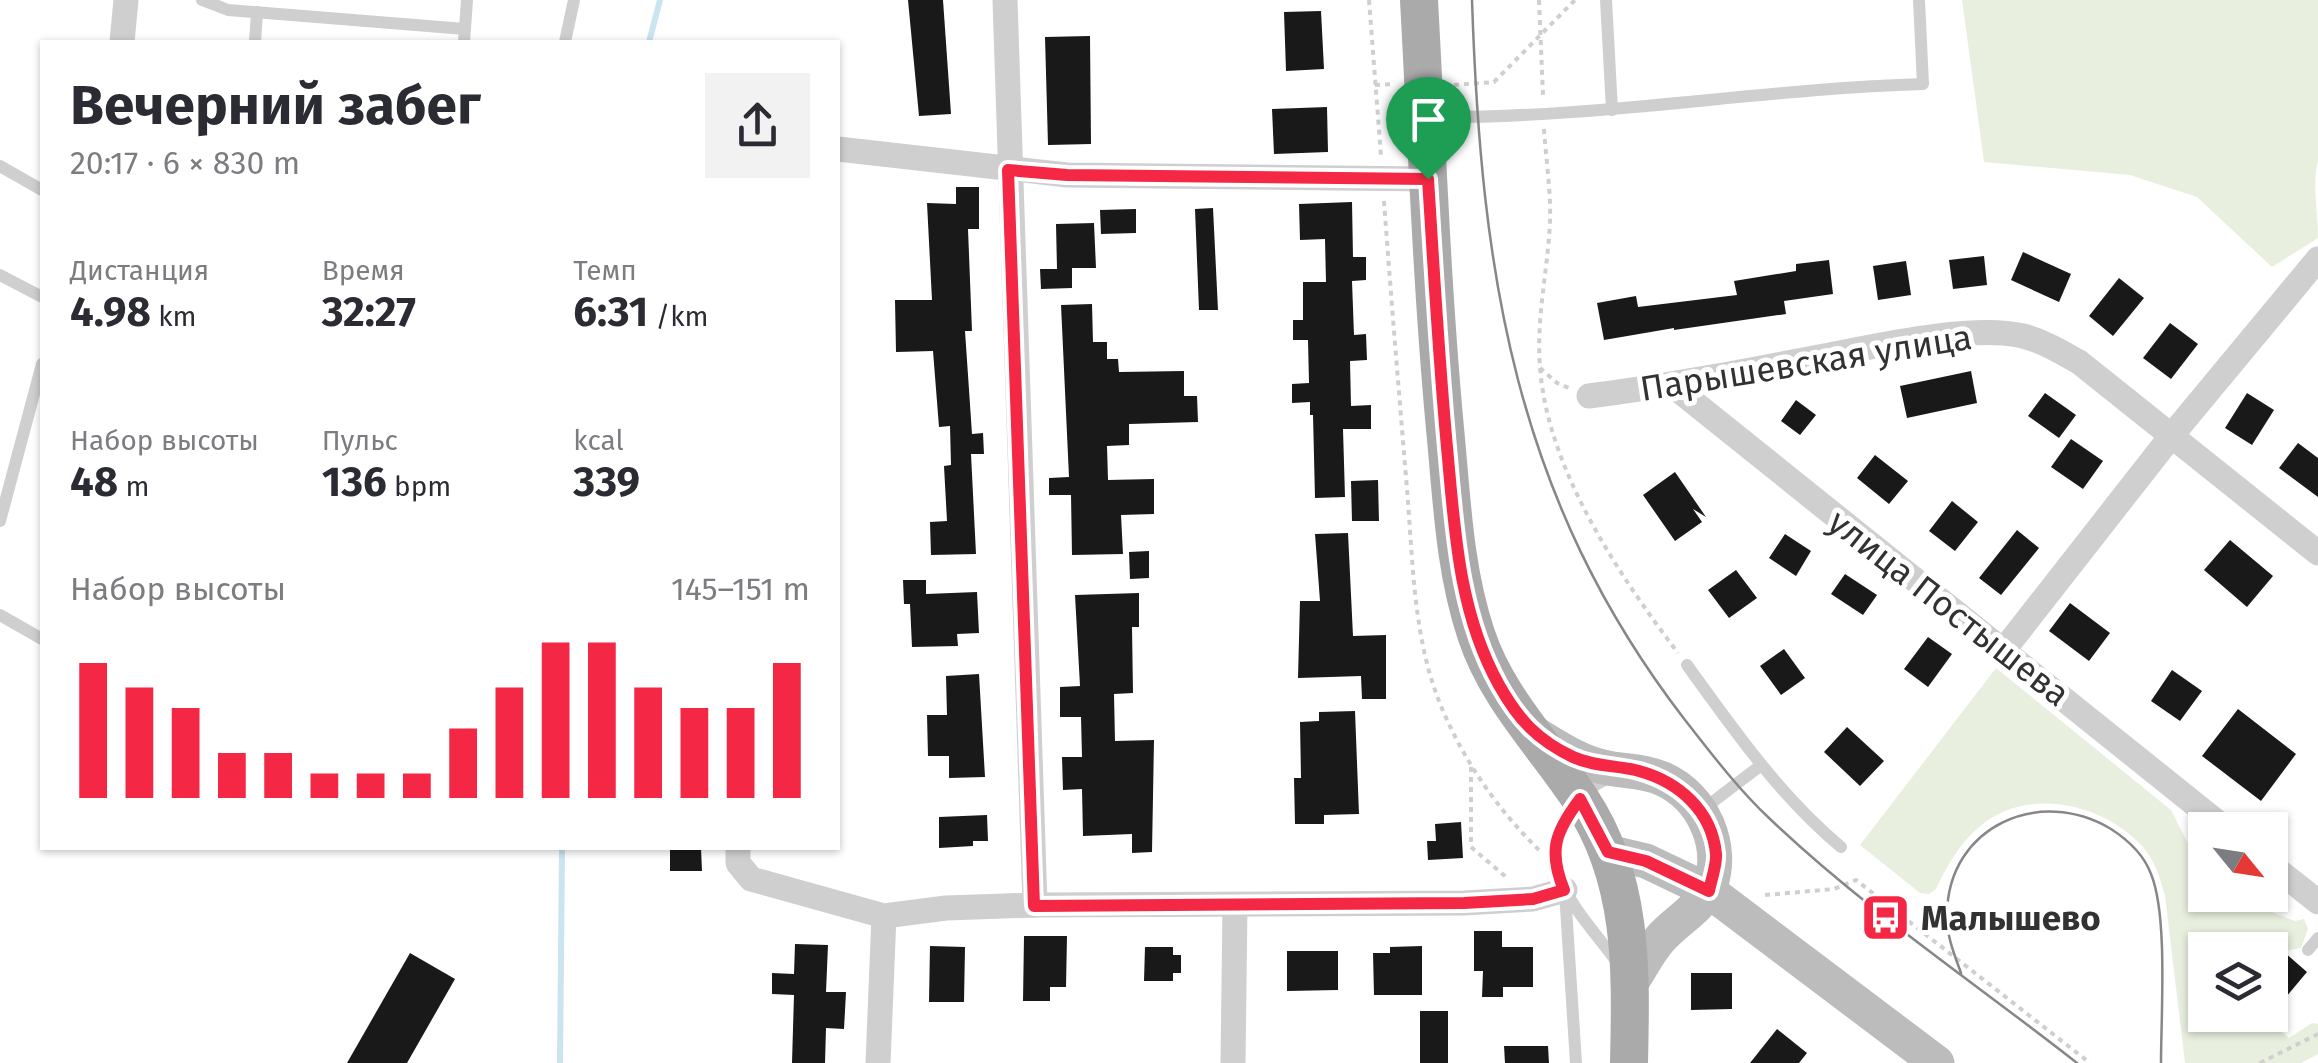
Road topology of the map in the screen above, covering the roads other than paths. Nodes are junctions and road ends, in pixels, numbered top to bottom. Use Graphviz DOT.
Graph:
graph roads {
  1 [pos="126,0"];
  2 [pos="202,0"];
  3 [pos="467,0"];
  4 [pos="574,0"];
  5 [pos="1004,0"];
  6 [pos="1419,0"];
  7 [pos="1606,0"];
  8 [pos="1919,0"];
  9 [pos="258,12"];
  10 [pos="464,36"];
  11 [pos="122,40"];
  12 [pos="255,40"];
  13 [pos="565,40"];
  14 [pos="1612,110"];
  15 [pos="1426,117"];
  16 [pos="840,149"];
  17 [pos="0,166"];
  18 [pos="1008,170"];
  19 [pos="1428,179"];
  20 [pos="40,189"];
  21 [pos="2318,259"];
  22 [pos="0,275"];
  23 [pos="40,296"];
  24 [pos="40,371"];
  25 [pos="1672,386"];
  26 [pos="1589,396"];
  27 [pos="2172,435"];
  28 [pos="0,521"];
  29 [pos="2318,553"];
  30 [pos="0,615"];
  31 [pos="40,639"];
  32 [pos="2003,651"];
  33 [pos="1687,665"];
  34 [pos="1525,727"];
  35 [pos="1760,766"];
  36 [pos="1636,770"];
  37 [pos="1580,799"];
  38 [pos="1701,811"];
  39 [pos="2205,812"];
  40 [pos="1841,847"];
  41 [pos="1608,852"];
  42 [pos="738,855"];
  43 [pos="2288,878"];
  44 [pos="1564,890"];
  45 [pos="1709,891"];
  46 [pos="2318,902"];
  47 [pos="1034,906"];
  48 [pos="1235,906"];
  49 [pos="884,916"];
  50 [pos="2318,938"];
  51 [pos="2308,950"];
  52 [pos="1631,983"];
  53 [pos="878,1063"];
  54 [pos="1234,1063"];
  55 [pos="1576,1063"];
  56 [pos="1629,1063"];
  57 [pos="1937,1063"];
  1 -- 11 [label="street"];
  2 -- 9 [label="lane"];
  3 -- 10 [label="lane"];
  4 -- 13 [label="lane"];
  5 -- 18 [label="street"];
  6 -- 15 [label="main road"];
  7 -- 14 [label="lane"];
  8 -- 14 [label="lane"];
  9 -- 10 [label="lane"];
  9 -- 12 [label="lane"];
  14 -- 15 [label="lane"];
  15 -- 19 [label="main road"];
  16 -- 18 [label="street"];
  17 -- 20 [label="lane"];
  18 -- 19 [label="street"];
  18 -- 47 [label="street"];
  19 -- 34 [label="main road"];
  21 -- 27 [label="street"];
  22 -- 23 [label="lane"];
  24 -- 28 [label="lane"];
  25 -- 26 [label="street, Парышевская улица"];
  25 -- 27 [label="street, Парышевская улица"];
  25 -- 32 [label="street, улица Постышева"];
  27 -- 29 [label="street, Парышевская улица"];
  27 -- 32 [label="street"];
  30 -- 31 [label="lane"];
  32 -- 39 [label="street, улица Постышева"];
  33 -- 35 [label="lane"];
  34 -- 36 [label="main road"];
  34 -- 37 [label="main road"];
  35 -- 38 [label="lane"];
  35 -- 40 [label="lane"];
  36 -- 37 [label="lane"];
  36 -- 38 [label="main road"];
  37 -- 41 [label="main road"];
  37 -- 44 [label="lane"];
  38 -- 45 [label="main road"];
  41 -- 45 [label="main road"];
  41 -- 52 [label="main road"];
  42 -- 49 [label="street"];
  43 -- 46 [label="street"];
  44 -- 48 [label="street"];
  44 -- 52 [label="lane"];
  44 -- 55 [label="lane"];
  45 -- 52 [label="main road"];
  45 -- 57 [label="main road"];
  47 -- 48 [label="street"];
  47 -- 49 [label="street"];
  48 -- 54 [label="street"];
  49 -- 53 [label="street"];
  50 -- 51 [label="lane"];
  52 -- 56 [label="main road"];
}
